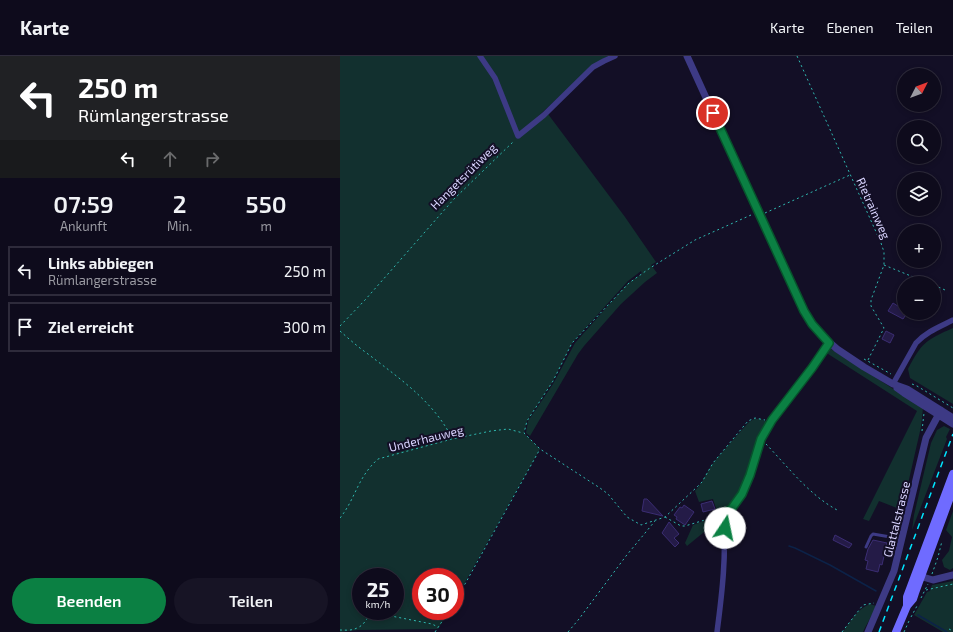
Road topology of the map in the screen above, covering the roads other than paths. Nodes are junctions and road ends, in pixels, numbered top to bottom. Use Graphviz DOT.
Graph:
graph roads {
  1 [pos="480,56"];
  2 [pos="615,56"];
  3 [pos="687,56"];
  4 [pos="953,320"];
  5 [pos="829,343"];
  6 [pos="895,380"];
  7 [pos="939,412"];
  8 [pos="953,422"];
  9 [pos="953,474"];
  10 [pos="953,489"];
  11 [pos="902,539"];
  12 [pos="866,547"];
  13 [pos="953,574"];
  14 [pos="919,576"];
  15 [pos="717,632"];
  16 [pos="868,632"];
  17 [pos="896,632"];
  1 -- 2 [label="street"];
  3 -- 5 [label="street"];
  4 -- 6 [label="street"];
  5 -- 6 [label="street"];
  5 -- 15 [label="street"];
  6 -- 7 [label="street"];
  7 -- 8 [label="street"];
  7 -- 11 [label="street, Glattalstrasse"];
  9 -- 14 [label="main road"];
  10 -- 14 [label="main road"];
  11 -- 12 [label="lane"];
  11 -- 16 [label="street, Glattalstrasse"];
  13 -- 14 [label="street"];
  14 -- 17 [label="main road"];
}
